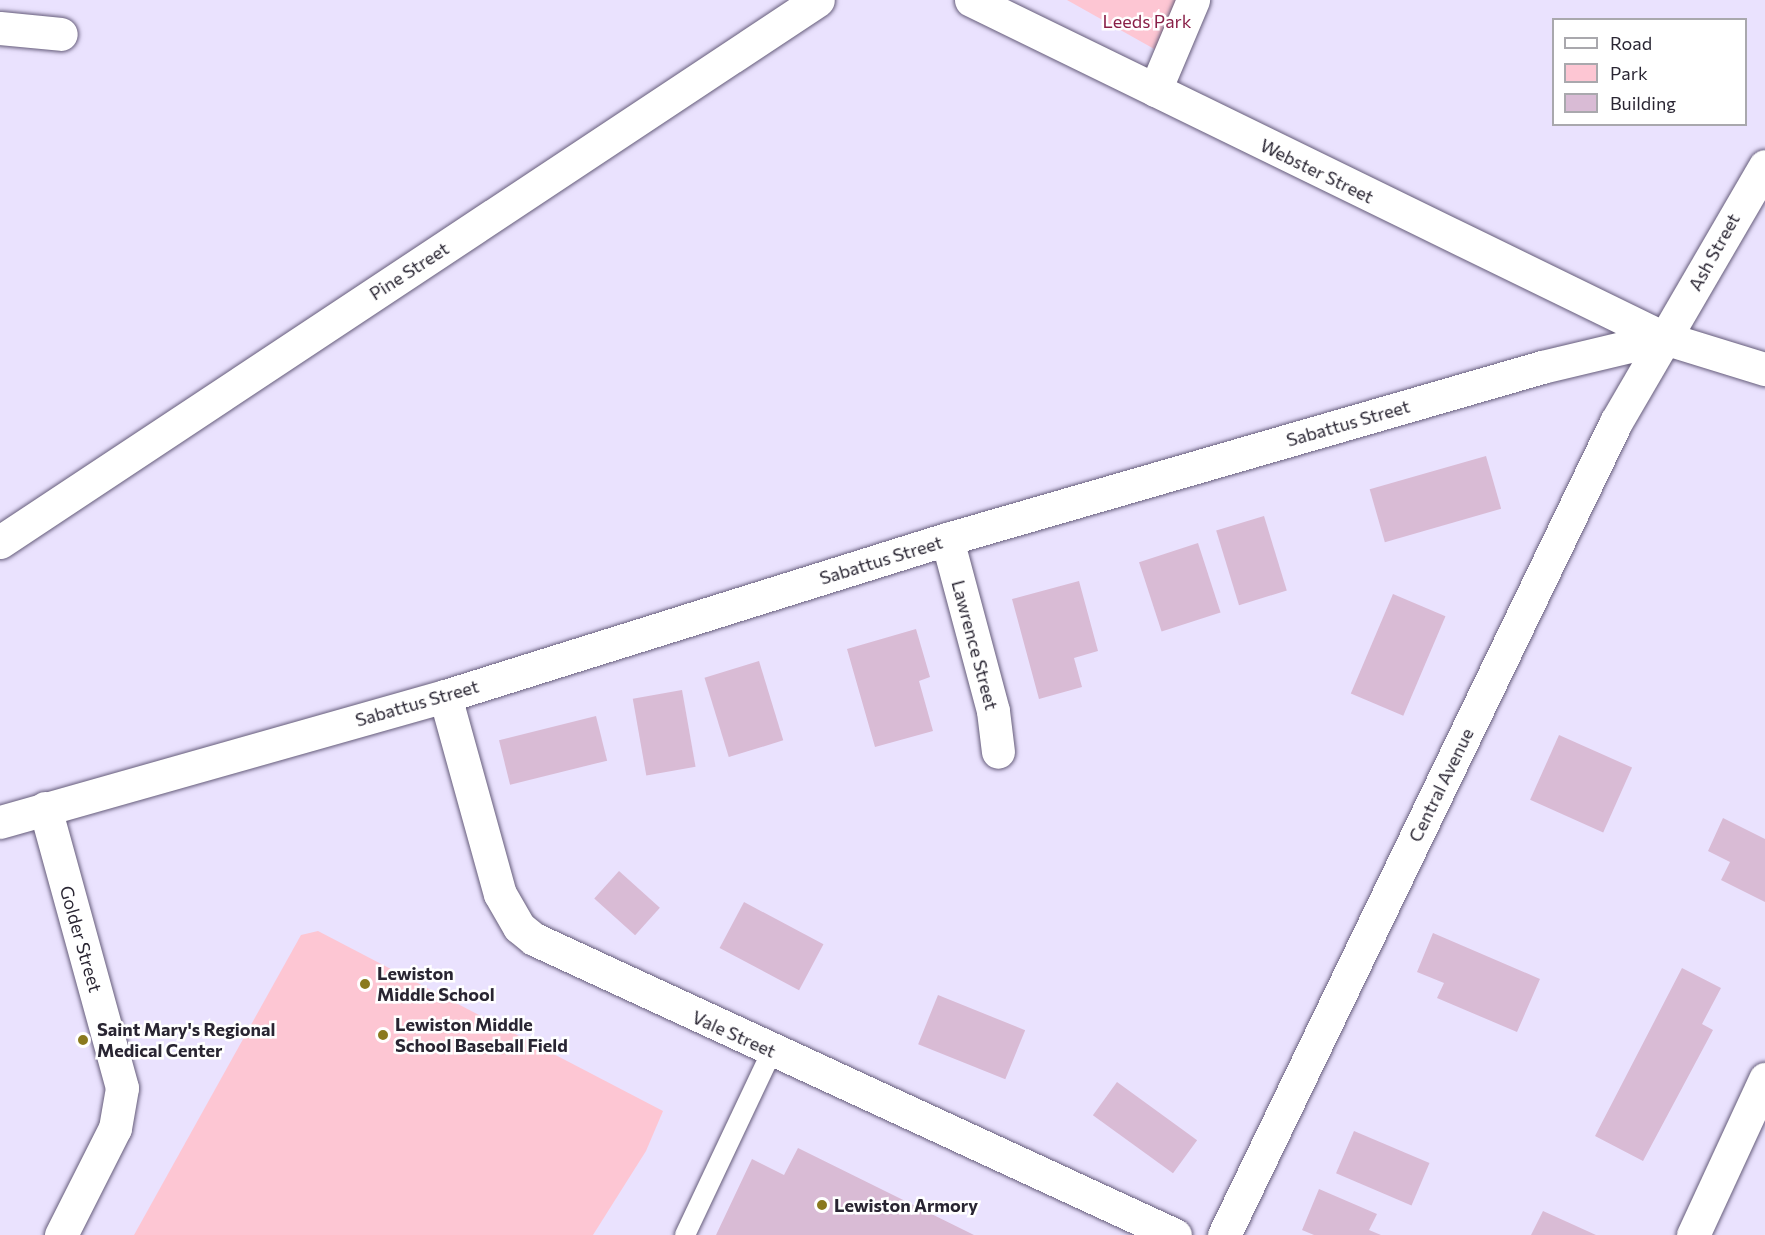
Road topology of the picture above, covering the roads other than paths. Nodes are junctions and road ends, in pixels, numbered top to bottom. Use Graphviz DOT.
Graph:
graph roads {
  1 [pos="818,0"];
  2 [pos="971,0"];
  3 [pos="1193,0"];
  4 [pos="0,28"];
  5 [pos="61,34"];
  6 [pos="1155,90"];
  7 [pos="1765,166"];
  8 [pos="1664,338"];
  9 [pos="1765,369"];
  10 [pos="947,539"];
  11 [pos="0,542"];
  12 [pos="445,696"];
  13 [pos="998,752"];
  14 [pos="45,808"];
  15 [pos="0,822"];
  16 [pos="772,1051"];
  17 [pos="1765,1078"];
  18 [pos="61,1235"];
  19 [pos="685,1235"];
  20 [pos="1175,1235"];
  21 [pos="1224,1235"];
  22 [pos="1693,1235"];
  1 -- 11 [label="street, Pine Street"];
  2 -- 6 [label="street, Webster Street"];
  3 -- 6 [label="street"];
  4 -- 5 [label="street"];
  6 -- 8 [label="street, Webster Street"];
  7 -- 8 [label="street, Ash Street"];
  8 -- 9 [label="street"];
  8 -- 10 [label="street, Sabattus Street"];
  8 -- 21 [label="street, Central Avenue"];
  10 -- 12 [label="street, Sabattus Street"];
  10 -- 13 [label="street, Lawrence Street"];
  12 -- 14 [label="street, Sabattus Street"];
  12 -- 16 [label="street, Vale Street"];
  14 -- 15 [label="street, Sabattus Street"];
  14 -- 18 [label="street, Golder Street"];
  16 -- 19 [label="lane"];
  16 -- 20 [label="street, Vale Street"];
  17 -- 22 [label="street"];
}
